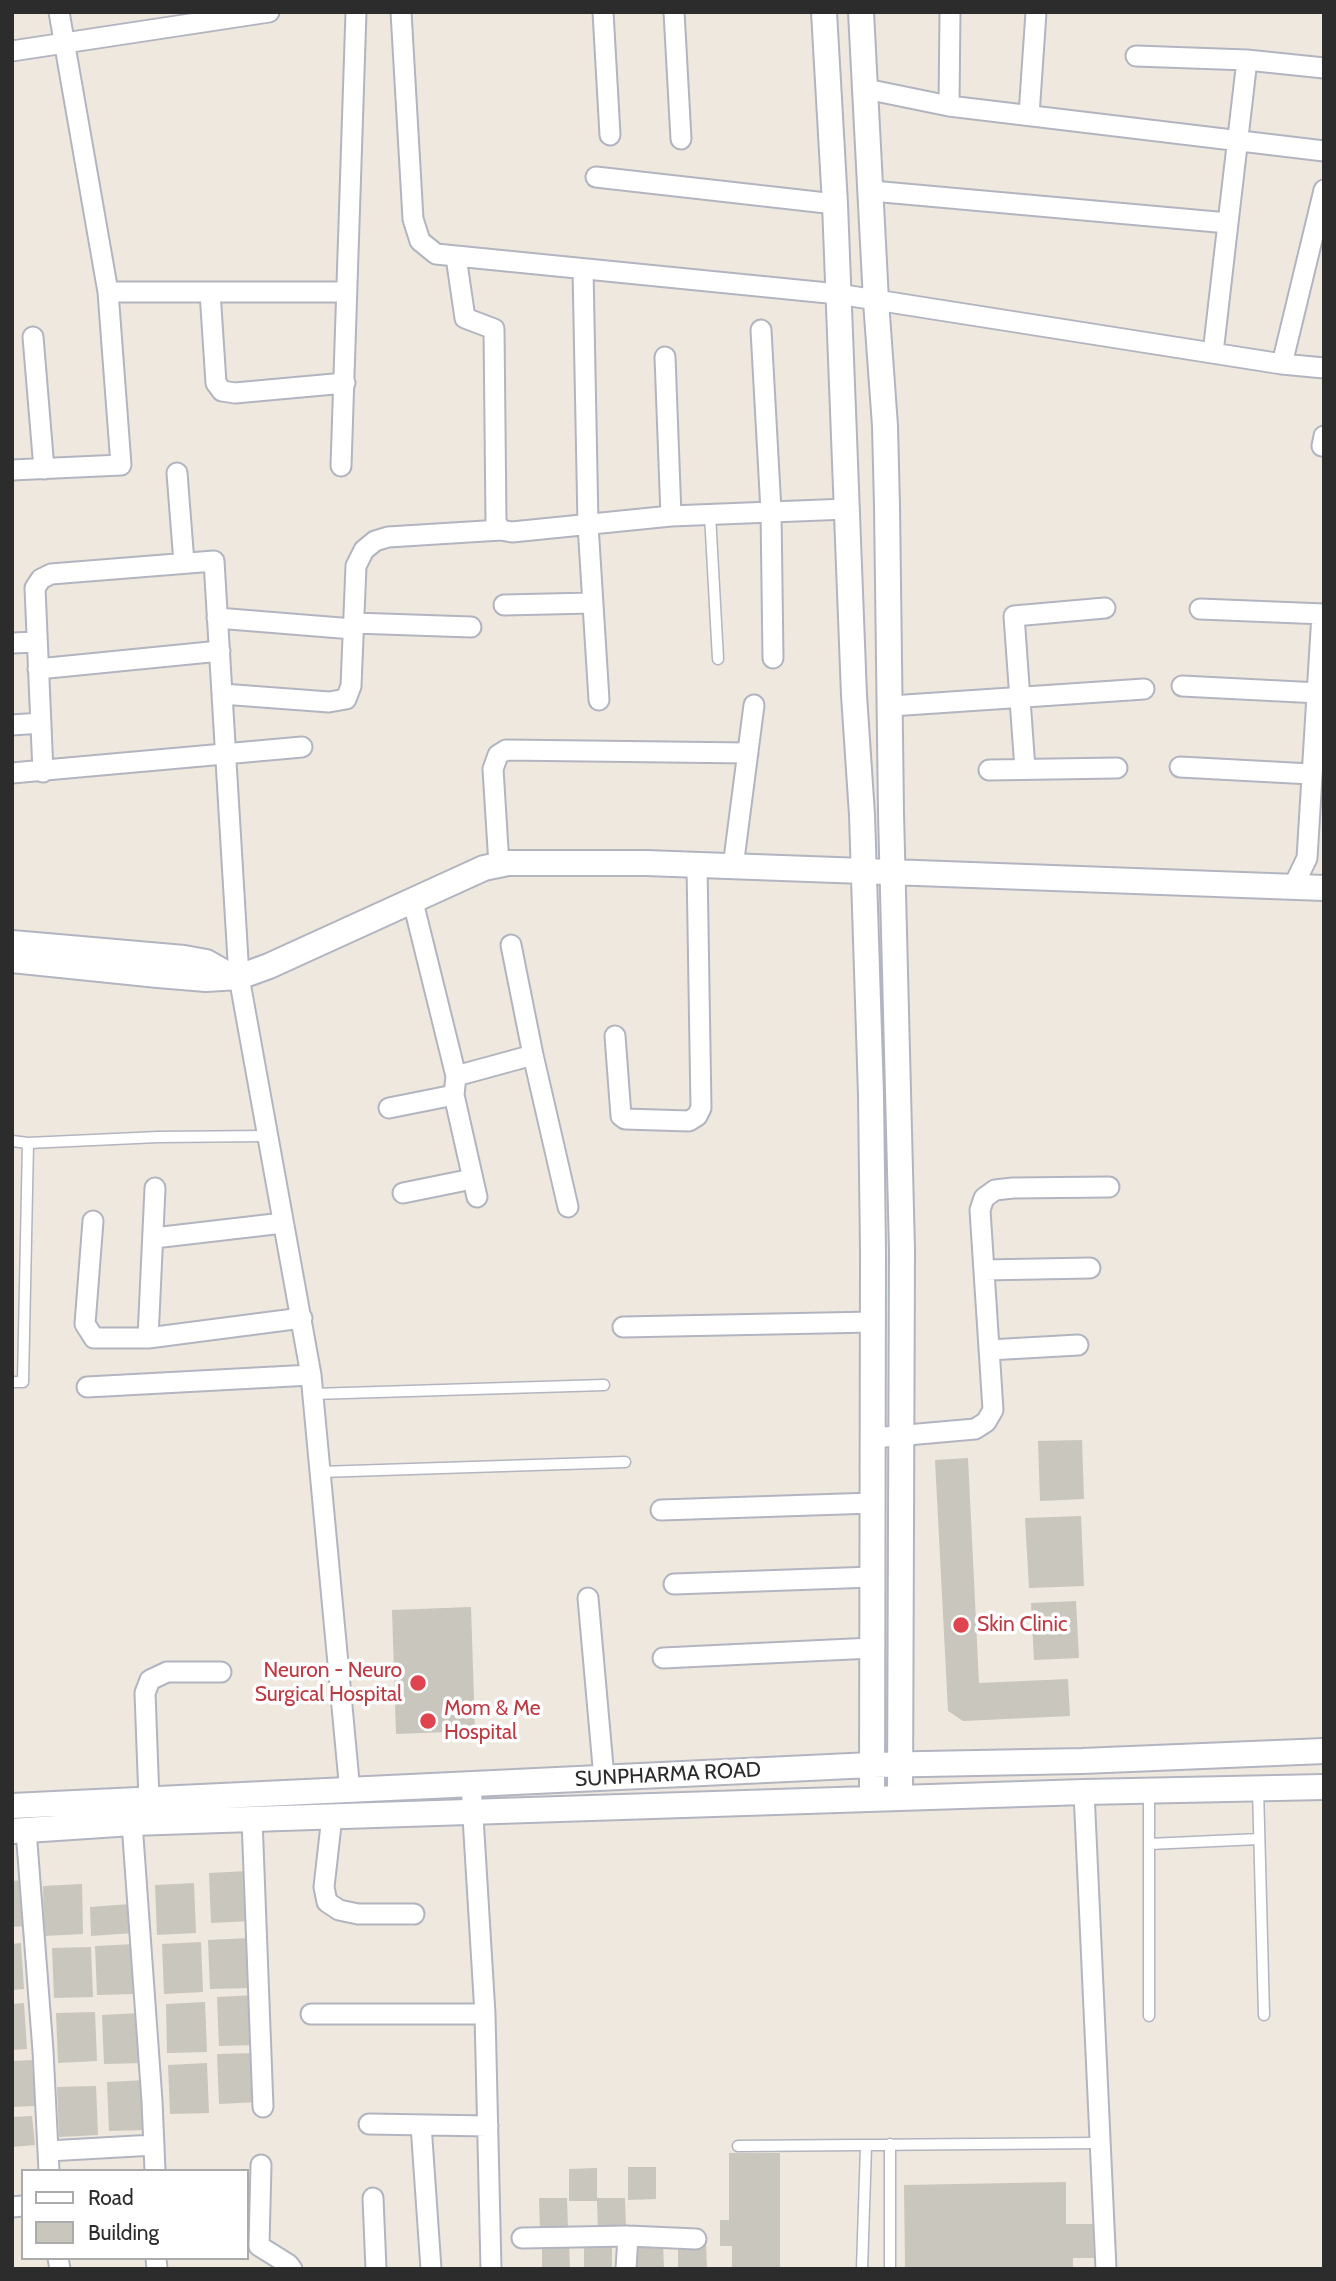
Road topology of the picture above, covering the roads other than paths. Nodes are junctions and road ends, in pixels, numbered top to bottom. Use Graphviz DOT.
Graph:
graph roads {
  1 [pos="60,12"];
  2 [pos="269,12"];
  3 [pos="356,12"];
  4 [pos="401,12"];
  5 [pos="603,12"];
  6 [pos="674,12"];
  7 [pos="824,12"];
  8 [pos="861,12"];
  9 [pos="950,12"];
  10 [pos="1036,12"];
  11 [pos="222,16"];
  12 [pos="66,43"];
  13 [pos="12,51"];
  14 [pos="1136,56"];
  15 [pos="1247,60"];
  16 [pos="1324,68"];
  17 [pos="866,89"];
  18 [pos="950,106"];
  19 [pos="1029,116"];
  20 [pos="610,135"];
  21 [pos="681,139"];
  22 [pos="1237,140"];
  23 [pos="1324,151"];
  24 [pos="596,177"];
  25 [pos="1324,190"];
  26 [pos="872,191"];
  27 [pos="835,204"];
  28 [pos="1228,223"];
  29 [pos="456,257"];
  30 [pos="583,269"];
  31 [pos="107,292"];
  32 [pos="210,292"];
  33 [pos="346,292"];
  34 [pos="838,294"];
  35 [pos="876,301"];
  36 [pos="761,330"];
  37 [pos="33,337"];
  38 [pos="1213,353"];
  39 [pos="665,357"];
  40 [pos="1282,364"];
  41 [pos="1324,368"];
  42 [pos="345,383"];
  43 [pos="1324,436"];
  44 [pos="1324,446"];
  45 [pos="341,466"];
  46 [pos="44,469"];
  47 [pos="12,470"];
  48 [pos="177,473"];
  49 [pos="847,509"];
  50 [pos="771,511"];
  51 [pos="710,515"];
  52 [pos="671,516"];
  53 [pos="588,525"];
  54 [pos="501,530"];
  55 [pos="184,563"];
  56 [pos="593,603"];
  57 [pos="504,605"];
  58 [pos="1105,608"];
  59 [pos="1200,609"];
  60 [pos="1323,614"];
  61 [pos="217,618"];
  62 [pos="354,626"];
  63 [pos="471,627"];
  64 [pos="37,642"];
  65 [pos="12,643"];
  66 [pos="219,651"];
  67 [pos="773,658"];
  68 [pos="718,659"];
  69 [pos="38,669"];
  70 [pos="1182,686"];
  71 [pos="1144,689"];
  72 [pos="1319,693"];
  73 [pos="222,694"];
  74 [pos="1019,698"];
  75 [pos="598,700"];
  76 [pos="754,705"];
  77 [pos="891,705"];
  78 [pos="41,723"];
  79 [pos="12,725"];
  80 [pos="302,747"];
  81 [pos="748,753"];
  82 [pos="225,754"];
  83 [pos="1316,766"];
  84 [pos="1180,767"];
  85 [pos="1116,768"];
  86 [pos="1025,769"];
  87 [pos="989,770"];
  88 [pos="43,772"];
  89 [pos="12,773"];
  90 [pos="499,865"];
  91 [pos="697,866"];
  92 [pos="733,867"];
  93 [pos="864,870"];
  94 [pos="892,872"];
  95 [pos="1293,887"];
  96 [pos="1324,888"];
  97 [pos="413,902"];
  98 [pos="12,943"];
  99 [pos="511,945"];
  100 [pos="12,960"];
  101 [pos="236,977"];
  102 [pos="615,1036"];
  103 [pos="533,1055"];
  104 [pos="455,1086"];
  105 [pos="389,1108"];
  106 [pos="268,1136"];
  107 [pos="12,1141"];
  108 [pos="28,1143"];
  109 [pos="1109,1187"];
  110 [pos="155,1188"];
  111 [pos="403,1193"];
  112 [pos="568,1207"];
  113 [pos="93,1220"];
  114 [pos="283,1223"];
  115 [pos="154,1238"];
  116 [pos="1090,1268"];
  117 [pos="984,1270"];
  118 [pos="302,1318"];
  119 [pos="873,1322"];
  120 [pos="623,1327"];
  121 [pos="148,1338"];
  122 [pos="1078,1345"];
  123 [pos="989,1350"];
  124 [pos="12,1382"];
  125 [pos="312,1384"];
  126 [pos="604,1385"];
  127 [pos="87,1387"];
  128 [pos="901,1437"];
  129 [pos="873,1438"];
  130 [pos="625,1462"];
  131 [pos="320,1472"];
  132 [pos="873,1503"];
  133 [pos="661,1510"];
  134 [pos="873,1577"];
  135 [pos="674,1584"];
  136 [pos="588,1598"];
  137 [pos="872,1648"];
  138 [pos="663,1658"];
  139 [pos="221,1672"];
  140 [pos="1324,1751"];
  141 [pos="899,1764"];
  142 [pos="871,1765"];
  143 [pos="604,1778"];
  144 [pos="471,1784"];
  145 [pos="1324,1787"];
  146 [pos="1258,1788"];
  147 [pos="350,1791"];
  148 [pos="1149,1791"];
  149 [pos="1084,1792"];
  150 [pos="900,1798"];
  151 [pos="872,1799"];
  152 [pos="149,1800"];
  153 [pos="12,1806"];
  154 [pos="472,1811"];
  155 [pos="332,1816"];
  156 [pos="252,1819"];
  157 [pos="132,1823"];
  158 [pos="19,1831"];
  159 [pos="1259,1839"];
  160 [pos="1149,1844"];
  161 [pos="414,1914"];
  162 [pos="311,2014"];
  163 [pos="485,2014"];
  164 [pos="1264,2015"];
  165 [pos="1149,2016"];
  166 [pos="262,2107"];
  167 [pos="369,2124"];
  168 [pos="421,2125"];
  169 [pos="488,2126"];
  170 [pos="1100,2143"];
  171 [pos="890,2144"];
  172 [pos="154,2145"];
  173 [pos="738,2146"];
  174 [pos="866,2146"];
  175 [pos="49,2161"];
  176 [pos="261,2165"];
  177 [pos="155,2169"];
  178 [pos="373,2198"];
  179 [pos="628,2236"];
  180 [pos="522,2238"];
  181 [pos="696,2239"];
  182 [pos="292,2269"];
  183 [pos="376,2269"];
  184 [pos="431,2269"];
  185 [pos="491,2269"];
  186 [pos="626,2269"];
  187 [pos="862,2269"];
  188 [pos="890,2269"];
  189 [pos="1106,2269"];
  1 -- 12 [label="street"];
  2 -- 11 [label="street"];
  3 -- 33 [label="street"];
  4 -- 29 [label="street"];
  5 -- 20 [label="street"];
  6 -- 21 [label="street"];
  7 -- 27 [label="street"];
  8 -- 17 [label="street"];
  9 -- 18 [label="street"];
  10 -- 19 [label="street"];
  11 -- 12 [label="street"];
  12 -- 13 [label="street"];
  12 -- 31 [label="street"];
  14 -- 15 [label="street"];
  15 -- 16 [label="street"];
  15 -- 22 [label="street"];
  17 -- 18 [label="street"];
  17 -- 26 [label="street"];
  18 -- 19 [label="street"];
  19 -- 22 [label="street"];
  22 -- 23 [label="street"];
  22 -- 28 [label="street"];
  24 -- 27 [label="street"];
  25 -- 40 [label="street"];
  26 -- 28 [label="street"];
  26 -- 35 [label="street"];
  27 -- 34 [label="street"];
  28 -- 38 [label="street"];
  29 -- 30 [label="street"];
  29 -- 54 [label="street"];
  30 -- 34 [label="street"];
  30 -- 53 [label="street"];
  31 -- 32 [label="street"];
  31 -- 46 [label="street"];
  32 -- 33 [label="street"];
  32 -- 42 [label="street"];
  33 -- 42 [label="street"];
  34 -- 35 [label="street"];
  34 -- 49 [label="street"];
  35 -- 38 [label="street"];
  35 -- 77 [label="street"];
  36 -- 50 [label="street"];
  37 -- 46 [label="street"];
  38 -- 40 [label="street"];
  39 -- 52 [label="street"];
  40 -- 41 [label="street"];
  42 -- 45 [label="street"];
  43 -- 44 [label="street"];
  46 -- 47 [label="street"];
  48 -- 55 [label="street"];
  49 -- 50 [label="street"];
  49 -- 93 [label="street"];
  50 -- 51 [label="street"];
  50 -- 67 [label="street"];
  51 -- 52 [label="street"];
  51 -- 68 [label="lane"];
  52 -- 53 [label="street"];
  53 -- 54 [label="street"];
  53 -- 56 [label="street"];
  54 -- 62 [label="street"];
  55 -- 61 [label="street"];
  55 -- 64 [label="street"];
  56 -- 57 [label="street"];
  56 -- 75 [label="street"];
  58 -- 74 [label="street"];
  59 -- 60 [label="street"];
  60 -- 72 [label="street"];
  61 -- 62 [label="street"];
  61 -- 66 [label="street"];
  62 -- 63 [label="street"];
  62 -- 73 [label="street"];
  64 -- 65 [label="street"];
  64 -- 69 [label="street"];
  66 -- 69 [label="street"];
  66 -- 73 [label="street"];
  69 -- 78 [label="street"];
  70 -- 72 [label="street"];
  71 -- 74 [label="street"];
  72 -- 83 [label="street"];
  73 -- 82 [label="street"];
  74 -- 77 [label="street"];
  74 -- 86 [label="street"];
  76 -- 81 [label="street"];
  77 -- 94 [label="street"];
  78 -- 79 [label="street"];
  78 -- 88 [label="street"];
  80 -- 82 [label="street"];
  81 -- 90 [label="street"];
  81 -- 92 [label="street"];
  82 -- 88 [label="street"];
  82 -- 101 [label="street"];
  83 -- 84 [label="street"];
  83 -- 95 [label="street"];
  85 -- 86 [label="street"];
  86 -- 87 [label="street"];
  88 -- 89 [label="street"];
  90 -- 91 [label="street"];
  90 -- 97 [label="street"];
  91 -- 92 [label="street"];
  91 -- 102 [label="street"];
  92 -- 93 [label="street"];
  93 -- 94 [label="street"];
  93 -- 119 [label="street"];
  94 -- 95 [label="street"];
  94 -- 128 [label="street"];
  95 -- 96 [label="street"];
  97 -- 101 [label="street"];
  97 -- 104 [label="street"];
  98 -- 101 [label="street"];
  99 -- 103 [label="street"];
  100 -- 101 [label="street"];
  101 -- 106 [label="street"];
  103 -- 104 [label="street"];
  103 -- 112 [label="street"];
  104 -- 105 [label="street"];
  104 -- 111 [label="street"];
  106 -- 108 [label="lane"];
  106 -- 114 [label="street"];
  107 -- 108 [label="lane"];
  108 -- 124 [label="lane"];
  109 -- 117 [label="street"];
  110 -- 115 [label="street"];
  113 -- 121 [label="street"];
  114 -- 115 [label="street"];
  114 -- 118 [label="street"];
  115 -- 121 [label="street"];
  116 -- 117 [label="street"];
  117 -- 123 [label="street"];
  118 -- 121 [label="street"];
  118 -- 125 [label="street"];
  119 -- 120 [label="street"];
  119 -- 129 [label="street"];
  122 -- 123 [label="street"];
  123 -- 128 [label="street"];
  125 -- 126 [label="lane"];
  125 -- 127 [label="street"];
  125 -- 131 [label="street"];
  128 -- 129 [label="street"];
  128 -- 141 [label="street"];
  129 -- 132 [label="street"];
  130 -- 131 [label="lane"];
  131 -- 147 [label="street"];
  132 -- 133 [label="street"];
  132 -- 134 [label="street"];
  134 -- 135 [label="street"];
  134 -- 137 [label="street"];
  136 -- 143 [label="street"];
  137 -- 138 [label="street"];
  137 -- 142 [label="street"];
  139 -- 152 [label="street"];
  140 -- 141 [label="street, SUNPHARMA ROAD"];
  141 -- 142 [label="street, SUNPHARMA ROAD"];
  141 -- 150 [label="street"];
  142 -- 143 [label="street, SUNPHARMA ROAD"];
  142 -- 151 [label="street"];
  143 -- 144 [label="street, SUNPHARMA ROAD"];
  144 -- 147 [label="street, SUNPHARMA ROAD"];
  144 -- 154 [label="street"];
  145 -- 146 [label="street, SUNPHARMA ROAD"];
  146 -- 148 [label="street, SUNPHARMA ROAD"];
  146 -- 159 [label="lane"];
  147 -- 152 [label="street, SUNPHARMA ROAD"];
  148 -- 149 [label="street, SUNPHARMA ROAD"];
  148 -- 160 [label="lane"];
  149 -- 150 [label="street, SUNPHARMA ROAD"];
  149 -- 170 [label="street"];
  150 -- 151 [label="street, SUNPHARMA ROAD"];
  151 -- 154 [label="street, SUNPHARMA ROAD"];
  152 -- 153 [label="street, SUNPHARMA ROAD"];
  154 -- 155 [label="street, SUNPHARMA ROAD"];
  154 -- 163 [label="street"];
  155 -- 156 [label="street, SUNPHARMA ROAD"];
  155 -- 161 [label="street"];
  156 -- 157 [label="street, SUNPHARMA ROAD"];
  156 -- 166 [label="street"];
  157 -- 158 [label="street, SUNPHARMA ROAD"];
  157 -- 172 [label="street"];
  158 -- 175 [label="street"];
  159 -- 160 [label="lane"];
  159 -- 164 [label="lane"];
  160 -- 165 [label="lane"];
  162 -- 163 [label="street"];
  163 -- 169 [label="street"];
  167 -- 168 [label="street"];
  168 -- 169 [label="street"];
  168 -- 184 [label="street"];
  169 -- 185 [label="street"];
  170 -- 171 [label="lane"];
  170 -- 189 [label="street"];
  171 -- 174 [label="lane"];
  171 -- 188 [label="lane"];
  172 -- 175 [label="street"];
  172 -- 177 [label="street"];
  173 -- 174 [label="lane"];
  174 -- 187 [label="lane"];
  176 -- 182 [label="street"];
  178 -- 183 [label="street"];
  179 -- 180 [label="street"];
  179 -- 181 [label="street"];
  179 -- 186 [label="street"];
}
